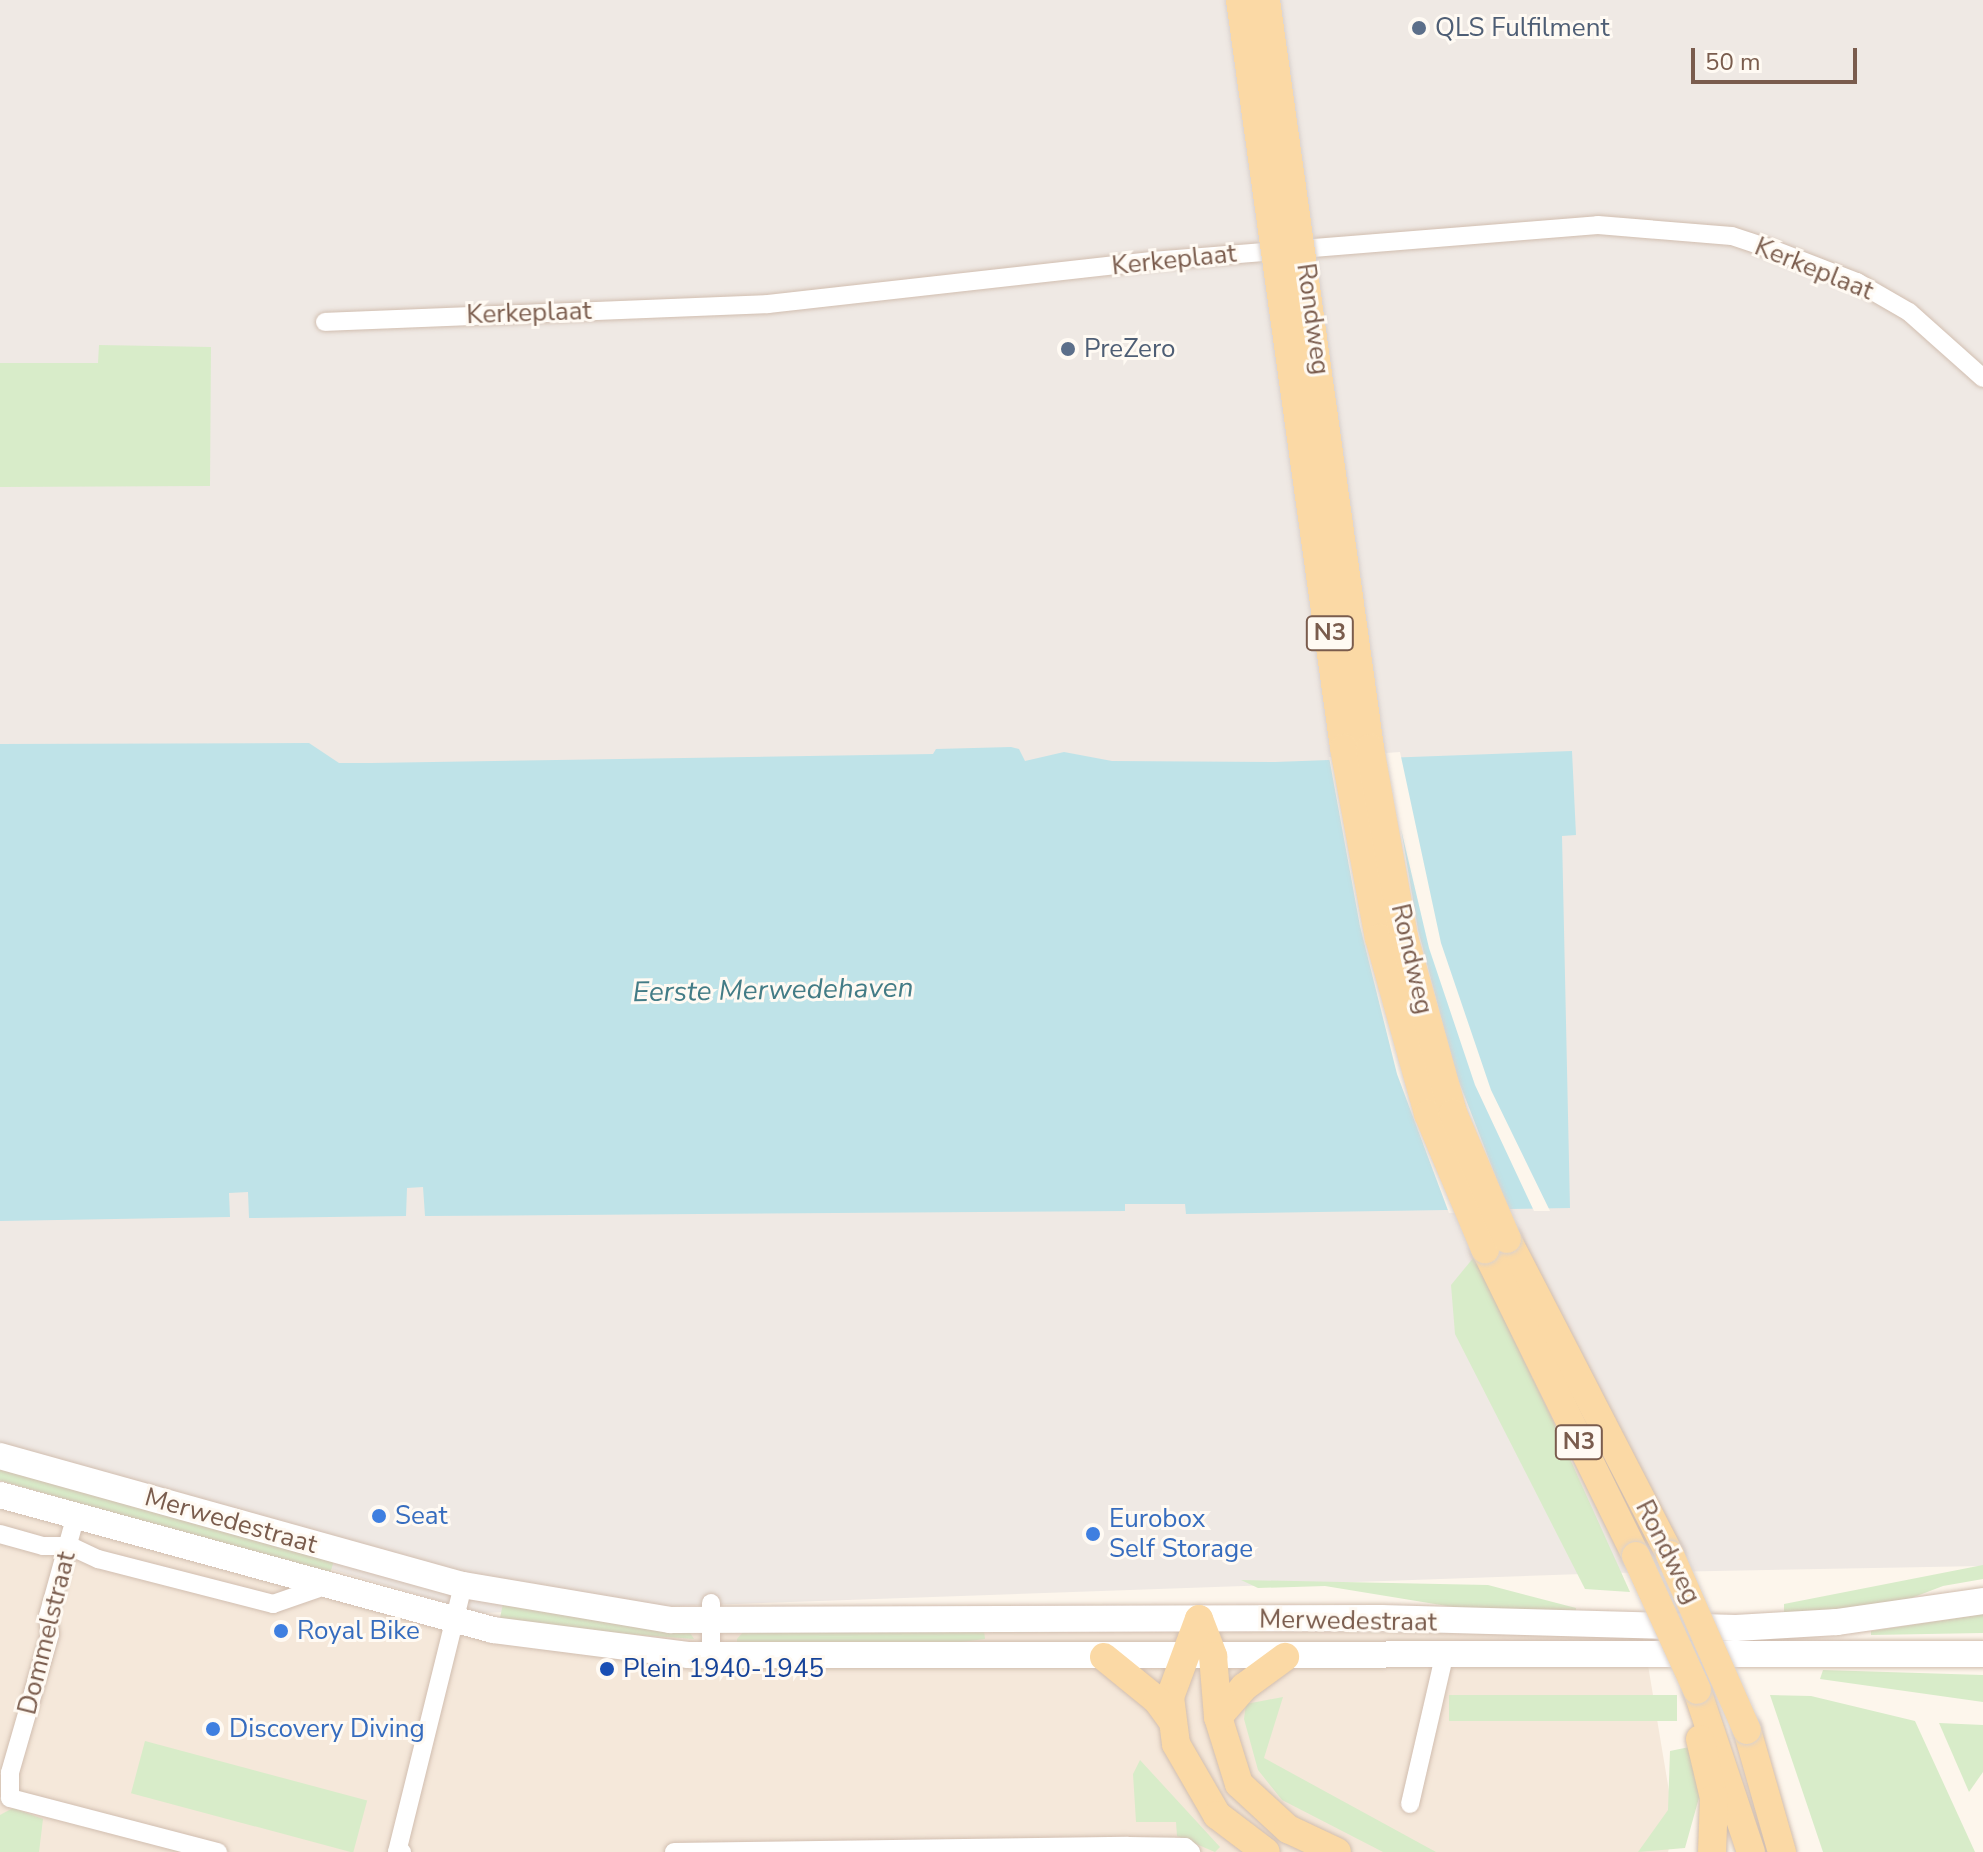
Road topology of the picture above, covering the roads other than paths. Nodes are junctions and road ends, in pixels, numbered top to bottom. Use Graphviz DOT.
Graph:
graph roads {
  1 [pos="1240,0"];
  2 [pos="1266,0"];
  3 [pos="325,322"];
  4 [pos="1983,378"];
  5 [pos="1496,1244"];
  6 [pos="0,1456"];
  7 [pos="0,1495"];
  8 [pos="76,1515"];
  9 [pos="0,1534"];
  10 [pos="70,1546"];
  11 [pos="329,1584"];
  12 [pos="463,1585"];
  13 [pos="1983,1601"];
  14 [pos="711,1612"];
  15 [pos="1199,1619"];
  16 [pos="457,1620"];
  17 [pos="1983,1654"];
  18 [pos="711,1656"];
  19 [pos="1213,1656"];
  20 [pos="1104,1657"];
  21 [pos="1184,1657"];
  22 [pos="1285,1657"];
  23 [pos="1444,1657"];
  24 [pos="1218,1717"];
  25 [pos="1172,1721"];
  26 [pos="1706,1731"];
  27 [pos="1410,1804"];
  28 [pos="956,1850"];
  29 [pos="1188,1850"];
  30 [pos="218,1852"];
  31 [pos="400,1852"];
  32 [pos="674,1852"];
  33 [pos="702,1852"];
  34 [pos="1266,1852"];
  35 [pos="1337,1852"];
  36 [pos="1712,1852"];
  37 [pos="1751,1852"];
  38 [pos="1782,1852"];
  1 -- 5 [label="main road, Rondweg / N3, bridge"];
  2 -- 5 [label="main road, Rondweg / N3, bridge"];
  3 -- 4 [label="street, Kerkeplaat"];
  5 -- 26 [label="main road, Rondweg / N3, bridge"];
  5 -- 38 [label="main road, Rondweg / N3, bridge"];
  6 -- 12 [label="main road, Merwedestraat"];
  7 -- 8 [label="main road, Merwedestraat"];
  8 -- 10 [label="street, Dommelstraat"];
  8 -- 11 [label="main road, Merwedestraat"];
  9 -- 10 [label="street, Merwedestraat"];
  10 -- 11 [label="street, Merwedestraat"];
  10 -- 30 [label="street, Dommelstraat"];
  11 -- 16 [label="main road, Merwedestraat"];
  12 -- 14 [label="main road, Merwedestraat"];
  12 -- 16 [label="street"];
  13 -- 15 [label="main road, Merwedestraat"];
  14 -- 15 [label="main road, Merwedestraat"];
  14 -- 18 [label="street"];
  15 -- 19 [label="main road"];
  15 -- 21 [label="main road"];
  16 -- 18 [label="main road, Merwedestraat"];
  16 -- 31 [label="street"];
  17 -- 23 [label="main road, Merwedestraat"];
  18 -- 20 [label="main road, Merwedestraat"];
  19 -- 21 [label="main road, Merwedestraat"];
  19 -- 22 [label="main road, Merwedestraat"];
  19 -- 24 [label="main road"];
  20 -- 21 [label="main road, Merwedestraat"];
  20 -- 25 [label="main road"];
  21 -- 25 [label="main road"];
  22 -- 23 [label="main road, Merwedestraat"];
  22 -- 24 [label="main road"];
  23 -- 27 [label="street"];
  24 -- 35 [label="main road"];
  25 -- 34 [label="main road"];
  26 -- 36 [label="main road, N3"];
  26 -- 37 [label="main road, Rondweg / N3"];
  28 -- 29 [label="street"];
  28 -- 33 [label="street"];
  32 -- 33 [label="street"];
}
